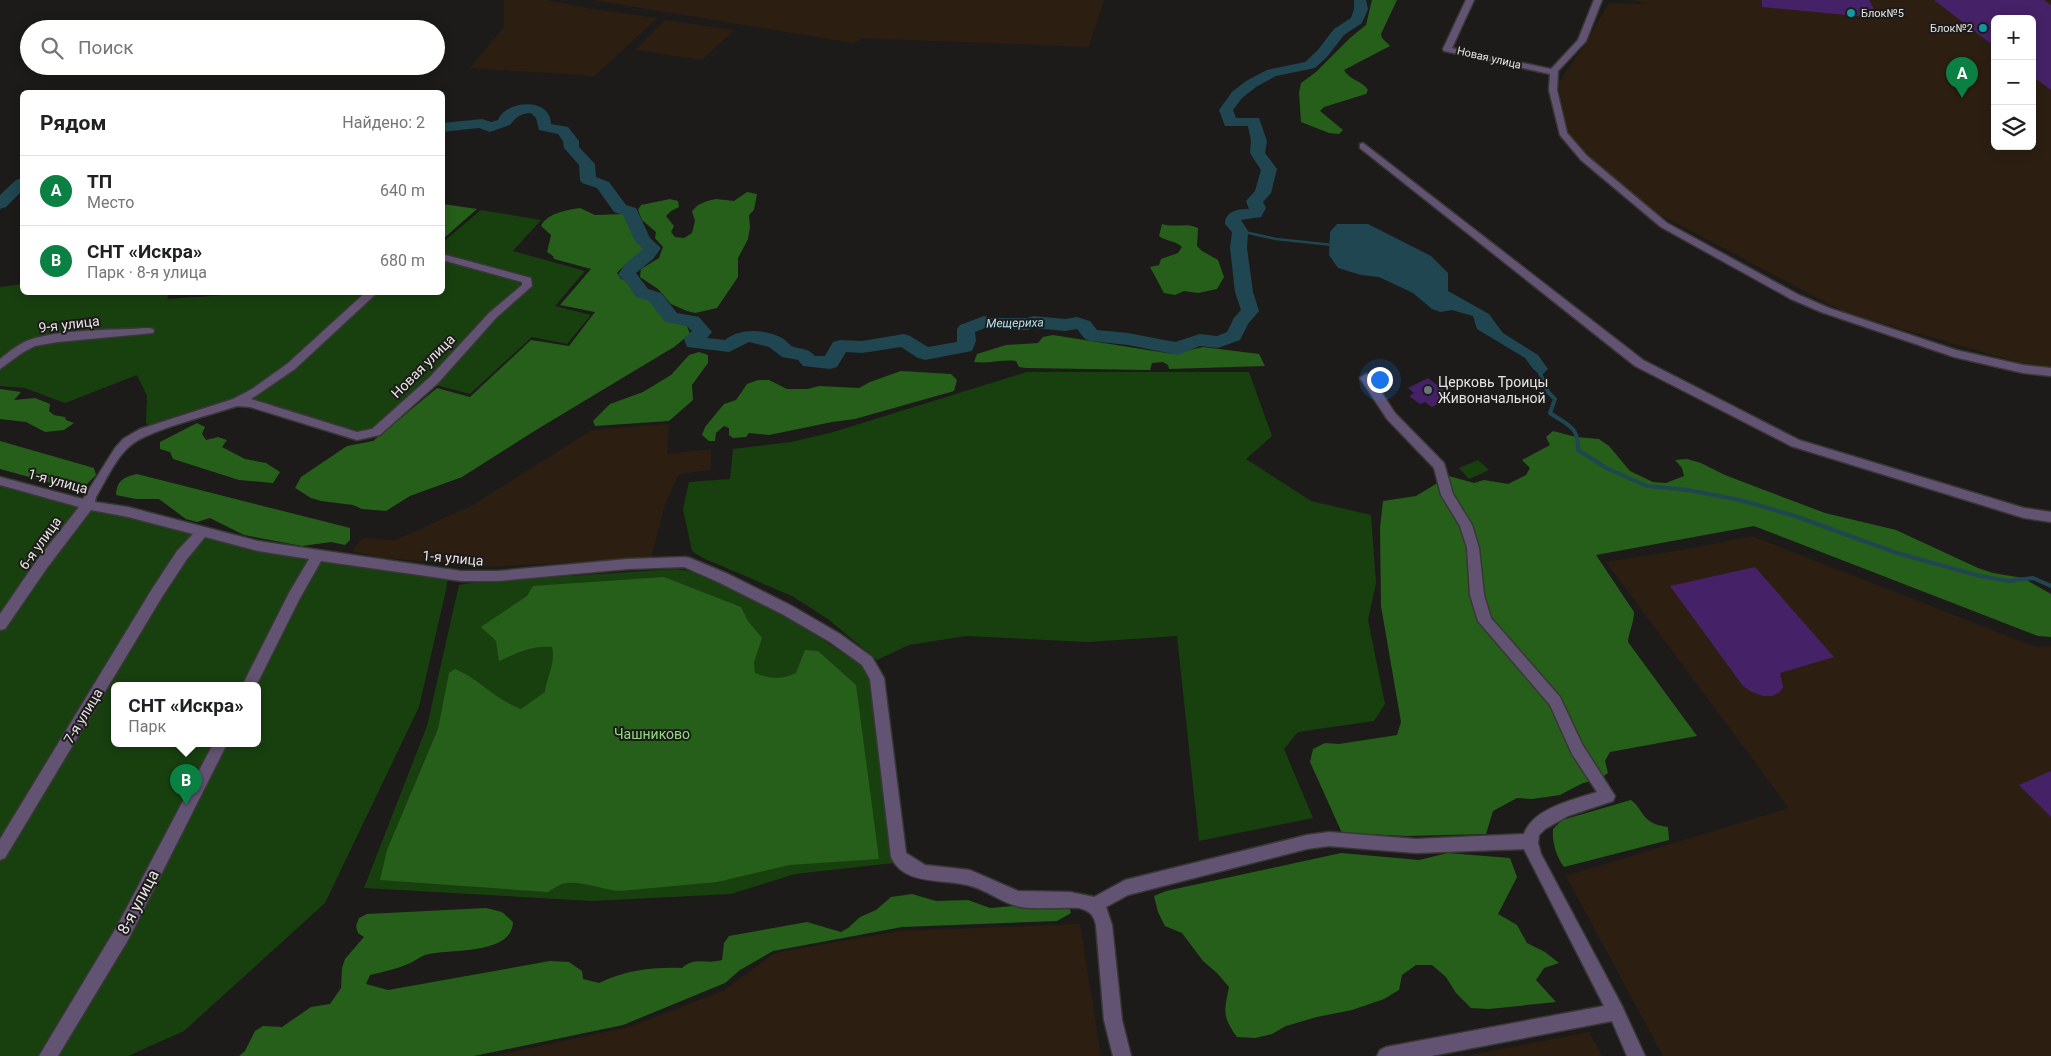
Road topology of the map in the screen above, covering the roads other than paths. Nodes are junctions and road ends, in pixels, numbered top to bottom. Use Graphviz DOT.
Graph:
graph roads {
  1 [pos="1470,0"];
  2 [pos="1598,0"];
  3 [pos="1554,72"];
  4 [pos="1363,146"];
  5 [pos="445,258"];
  6 [pos="369,295"];
  7 [pos="149,331"];
  8 [pos="0,364"];
  9 [pos="2051,372"];
  10 [pos="1366,378"];
  11 [pos="237,402"];
  12 [pos="0,481"];
  13 [pos="88,505"];
  14 [pos="2051,517"];
  15 [pos="202,532"];
  16 [pos="318,556"];
  17 [pos="0,625"];
  18 [pos="251,682"];
  19 [pos="218,747"];
  20 [pos="1530,841"];
  21 [pos="0,853"];
  22 [pos="1096,905"];
  23 [pos="1616,1012"];
  24 [pos="48,1056"];
  25 [pos="1122,1056"];
  26 [pos="1386,1056"];
  27 [pos="1636,1056"];
  1 -- 3 [label="street, Новая улица"];
  2 -- 3 [label="street"];
  3 -- 9 [label="street"];
  4 -- 14 [label="street"];
  5 -- 11 [label="street, Новая улица"];
  6 -- 11 [label="street, Новая улица"];
  7 -- 8 [label="street, 9-я улица"];
  10 -- 20 [label="street"];
  11 -- 13 [label="street, Новая улица"];
  12 -- 13 [label="street, 1-я улица"];
  13 -- 15 [label="street, 1-я улица"];
  13 -- 17 [label="street, 6-я улица"];
  15 -- 16 [label="street, 1-я улица"];
  15 -- 21 [label="street, 7-я улица"];
  16 -- 18 [label="street"];
  16 -- 22 [label="street, 1-я улица"];
  19 -- 24 [label="street, 8-я улица"];
  20 -- 22 [label="street"];
  20 -- 23 [label="street"];
  22 -- 25 [label="street"];
  23 -- 26 [label="street"];
  23 -- 27 [label="street"];
}
